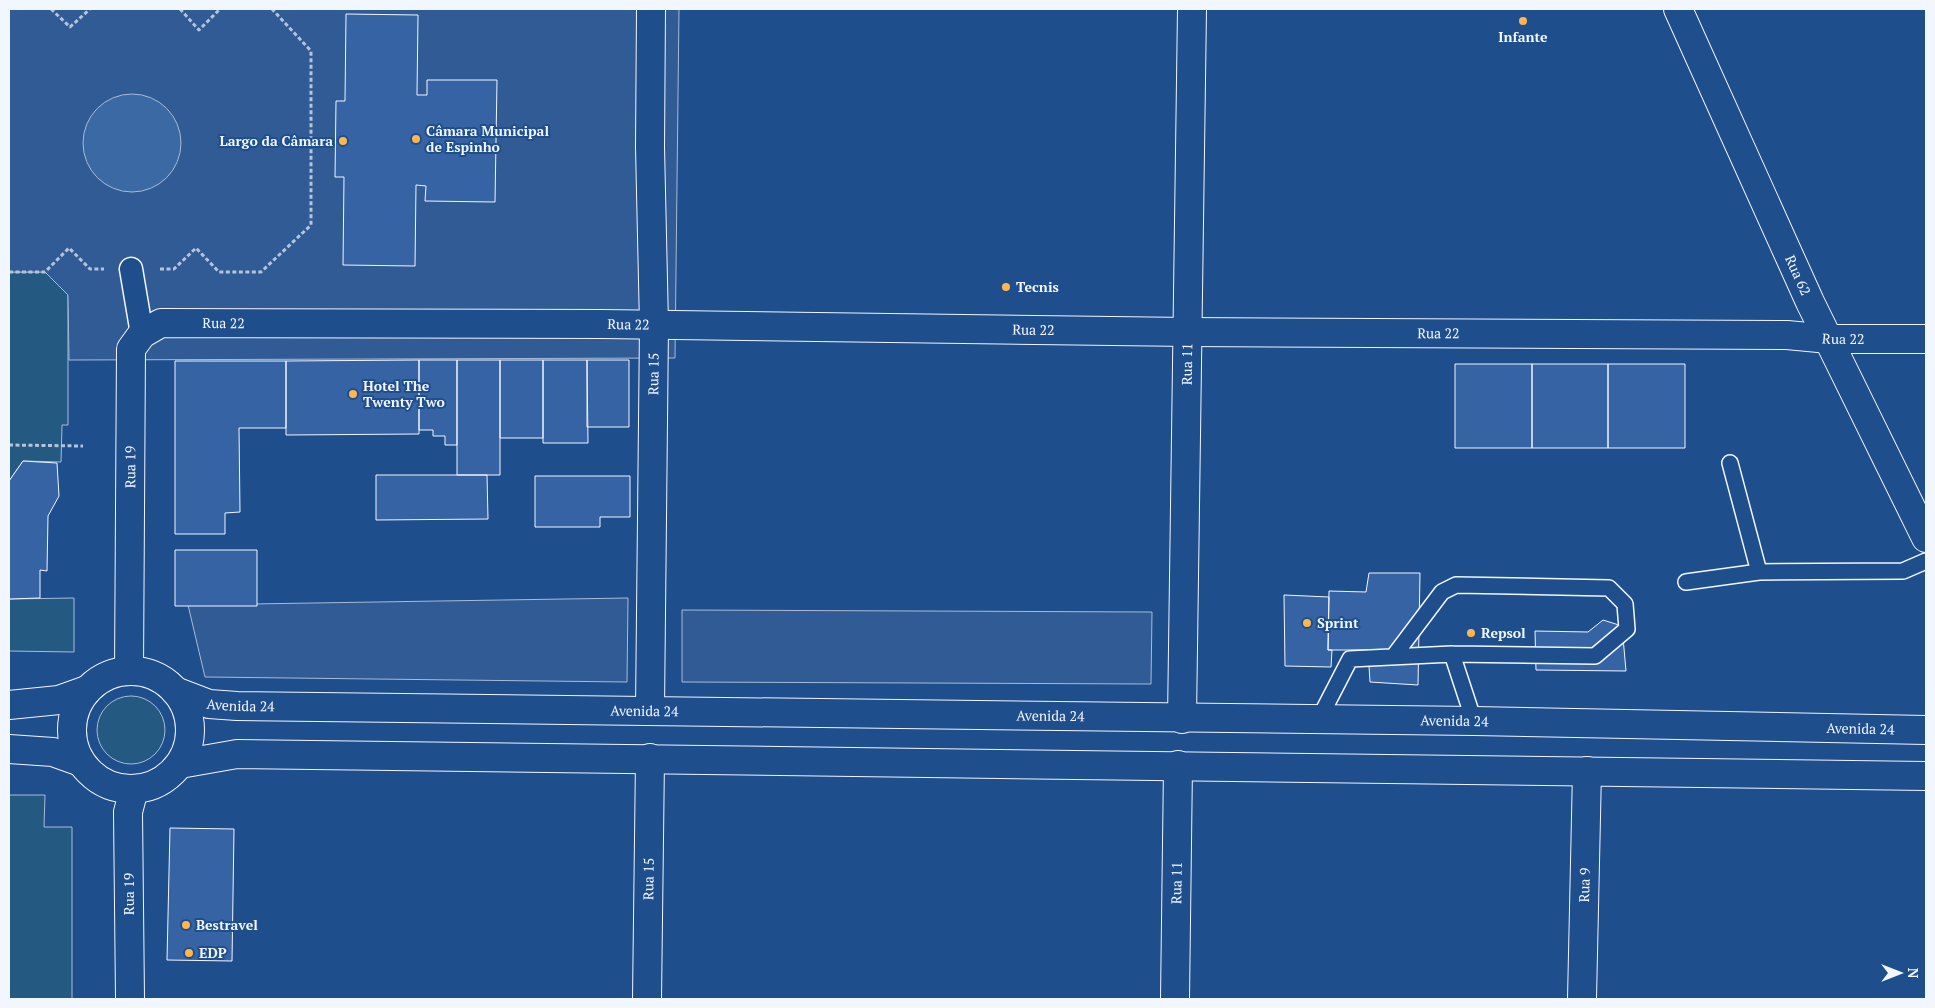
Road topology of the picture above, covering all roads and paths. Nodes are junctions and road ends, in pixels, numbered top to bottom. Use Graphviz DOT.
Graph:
graph roads {
  1 [pos="51,9"];
  2 [pos="90,9"];
  3 [pos="180,9"];
  4 [pos="220,9"];
  5 [pos="272,9"];
  6 [pos="651,9"];
  7 [pos="1192,9"];
  8 [pos="1678,9"];
  9 [pos="131,269"];
  10 [pos="9,272"];
  11 [pos="654,326"];
  12 [pos="1189,332"];
  13 [pos="142,334"];
  14 [pos="1829,339"];
  15 [pos="1926,339"];
  16 [pos="9,445"];
  17 [pos="83,446"];
  18 [pos="1730,463"];
  19 [pos="1925,533"];
  20 [pos="1926,561"];
  21 [pos="1759,572"];
  22 [pos="1686,582"];
  23 [pos="1452,654"];
  24 [pos="1393,657"];
  25 [pos="129,670"];
  26 [pos="87,690"];
  27 [pos="175,691"];
  28 [pos="9,705"];
  29 [pos="650,710"];
  30 [pos="1182,719"];
  31 [pos="1318,720"];
  32 [pos="1474,721"];
  33 [pos="1926,730"];
  34 [pos="9,749"];
  35 [pos="650,758"];
  36 [pos="82,762"];
  37 [pos="180,764"];
  38 [pos="1178,766"];
  39 [pos="1587,771"];
  40 [pos="1926,776"];
  41 [pos="134,789"];
  42 [pos="130,999"];
  43 [pos="647,999"];
  44 [pos="1175,999"];
  45 [pos="1582,999"];
  1 -- 2 [label="path"];
  3 -- 4 [label="path"];
  5 -- 9 [label="path"];
  6 -- 11 [label="main road, Rua 15"];
  7 -- 12 [label="main road, Rua 11"];
  8 -- 14 [label="main road, Rua 62"];
  9 -- 10 [label="path"];
  9 -- 13 [label="street"];
  11 -- 12 [label="main road, Rua 22"];
  11 -- 13 [label="main road, Rua 22"];
  11 -- 29 [label="main road, Rua 15"];
  12 -- 14 [label="main road, Rua 22"];
  12 -- 30 [label="main road, Rua 11"];
  13 -- 25 [label="main road, Rua 19"];
  14 -- 15 [label="main road, Rua 22"];
  14 -- 19 [label="main road, Rua 62"];
  16 -- 17 [label="path"];
  18 -- 21 [label="lane"];
  20 -- 21 [label="lane"];
  21 -- 22 [label="lane"];
  23 -- 24 [label="lane"];
  23 -- 24 [label="lane"];
  23 -- 32 [label="lane"];
  24 -- 31 [label="lane"];
  25 -- 26 [label="main road, Avenida 24"];
  25 -- 27 [label="main road, Avenida 24"];
  26 -- 28 [label="main road, Avenida 24"];
  26 -- 36 [label="main road, Avenida 24"];
  27 -- 29 [label="main road, Avenida 24"];
  27 -- 37 [label="main road, Avenida 24"];
  29 -- 30 [label="main road, Avenida 24"];
  30 -- 31 [label="main road, Avenida 24"];
  31 -- 32 [label="main road, Avenida 24"];
  32 -- 33 [label="main road, Avenida 24"];
  34 -- 36 [label="main road, Avenida 24"];
  35 -- 37 [label="main road"];
  35 -- 38 [label="main road"];
  35 -- 43 [label="main road, Rua 15"];
  36 -- 41 [label="main road, Avenida 24"];
  37 -- 41 [label="main road, Avenida 24"];
  38 -- 39 [label="main road"];
  38 -- 44 [label="main road, Rua 11"];
  39 -- 40 [label="main road"];
  39 -- 45 [label="main road, Rua 9"];
  41 -- 42 [label="main road, Rua 19"];
}
